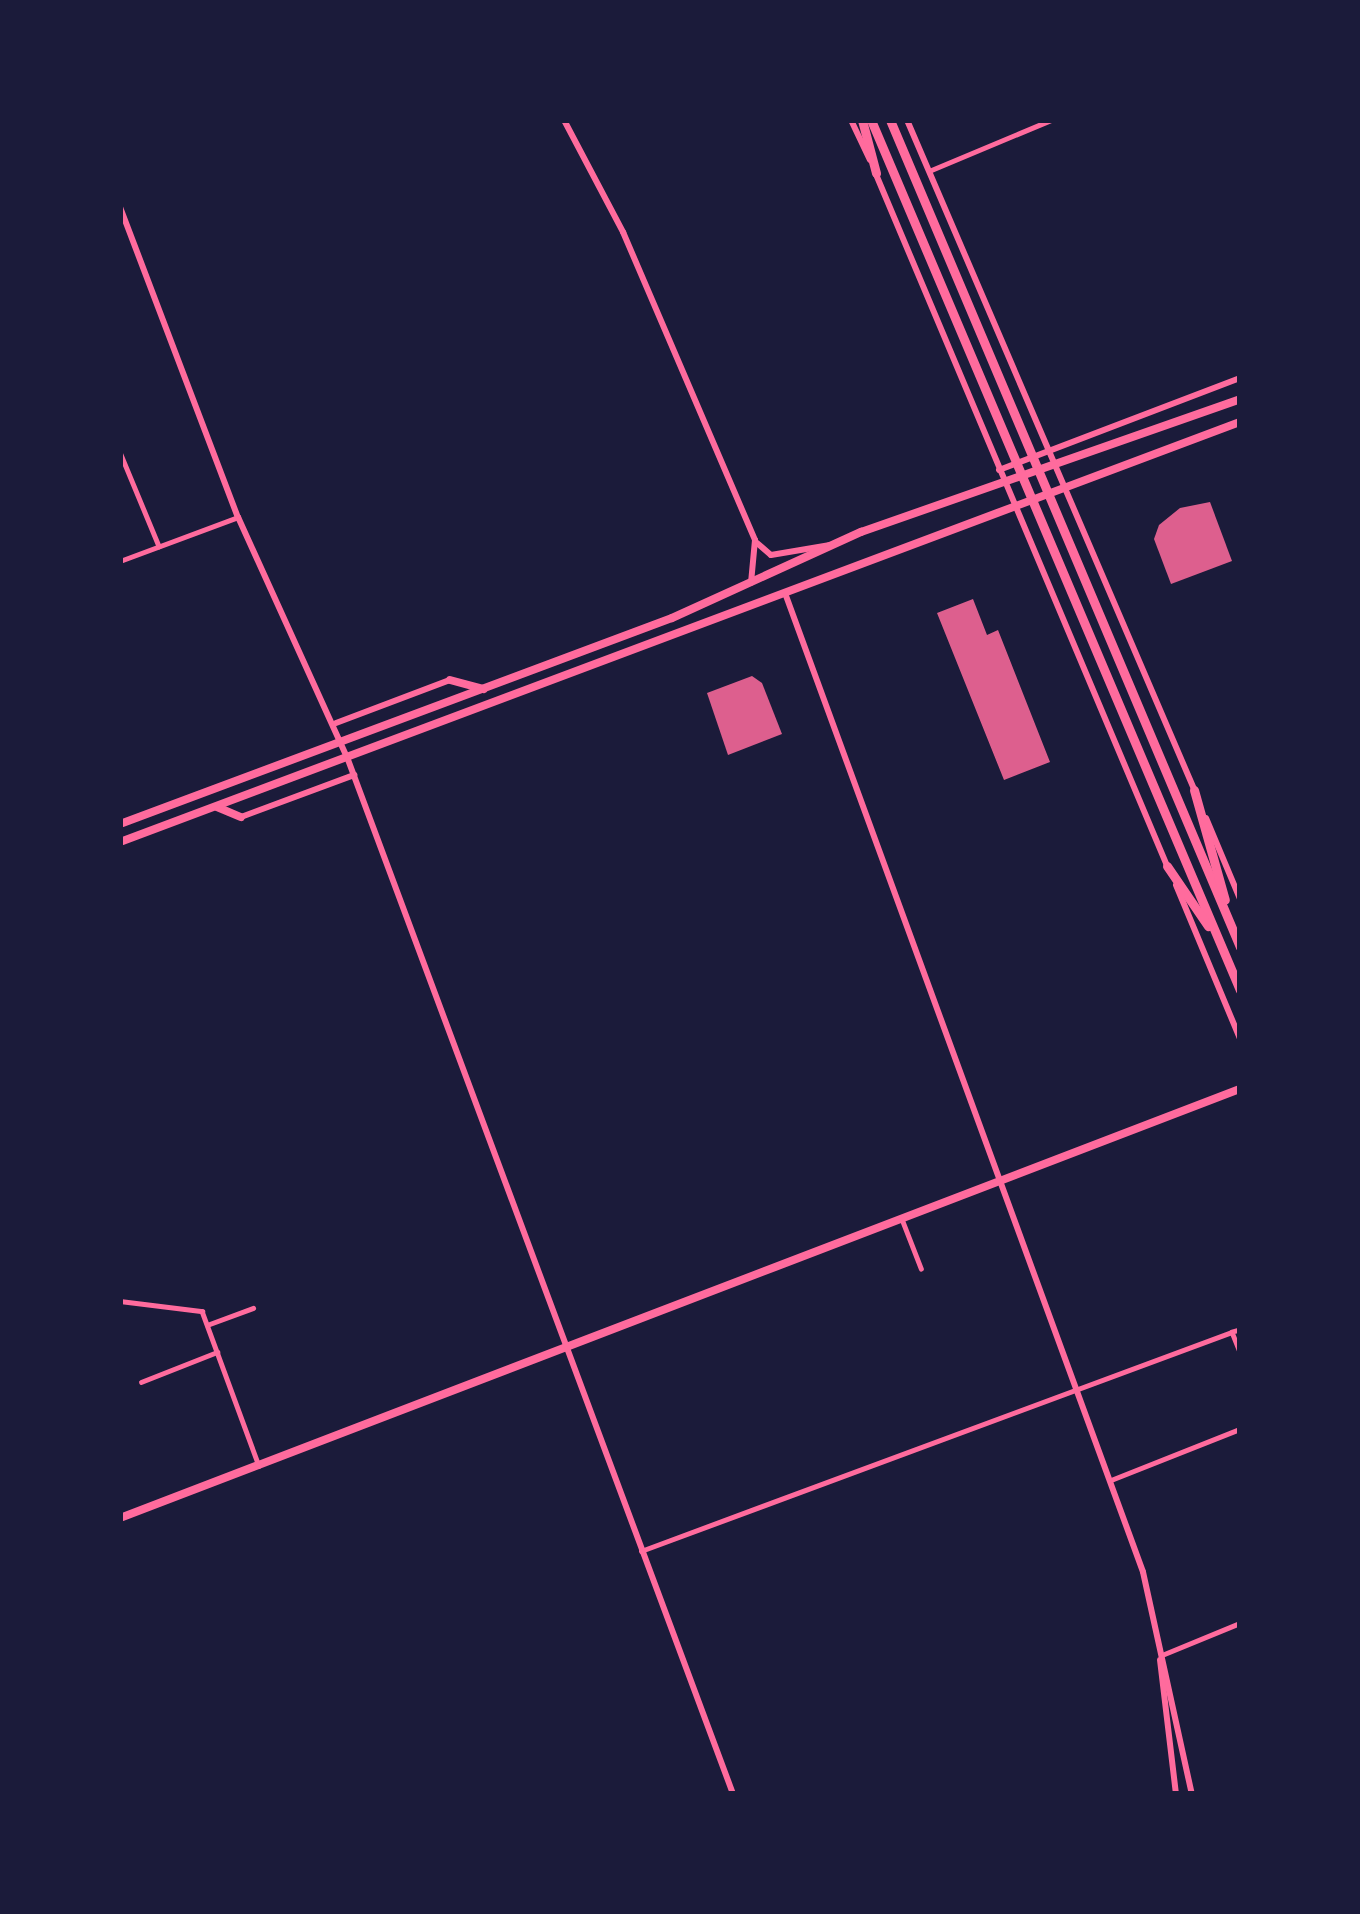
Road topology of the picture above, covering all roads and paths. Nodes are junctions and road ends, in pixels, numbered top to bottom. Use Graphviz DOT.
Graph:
graph roads {
  1 [pos="563,120"];
  2 [pos="851,120"];
  3 [pos="867,120"];
  4 [pos="890,120"];
  5 [pos="908,120"];
  6 [pos="1052,120"];
  7 [pos="929,171"];
  8 [pos="876,173"];
  9 [pos="120,207"];
  10 [pos="1240,378"];
  11 [pos="1240,399"];
  12 [pos="1240,422"];
  13 [pos="1053,450"];
  14 [pos="120,452"];
  15 [pos="1060,464"];
  16 [pos="999,470"];
  17 [pos="1004,482"];
  18 [pos="1070,486"];
  19 [pos="1014,508"];
  20 [pos="238,517"];
  21 [pos="755,540"];
  22 [pos="830,545"];
  23 [pos="159,547"];
  24 [pos="120,561"];
  25 [pos="750,586"];
  26 [pos="785,593"];
  27 [pos="450,680"];
  28 [pos="485,689"];
  29 [pos="334,724"];
  30 [pos="341,743"];
  31 [pos="347,757"];
  32 [pos="354,775"];
  33 [pos="1194,790"];
  34 [pos="215,806"];
  35 [pos="241,817"];
  36 [pos="120,824"];
  37 [pos="120,842"];
  38 [pos="1168,866"];
  39 [pos="1240,899"];
  40 [pos="1238,944"];
  41 [pos="1222,946"];
  42 [pos="1240,990"];
  43 [pos="1240,1039"];
  44 [pos="1240,1089"];
  45 [pos="999,1181"];
  46 [pos="902,1219"];
  47 [pos="921,1268"];
  48 [pos="120,1301"];
  49 [pos="253,1308"];
  50 [pos="207,1325"];
  51 [pos="1236,1331"];
  52 [pos="565,1347"];
  53 [pos="217,1352"];
  54 [pos="1240,1352"];
  55 [pos="141,1382"];
  56 [pos="1075,1386"];
  57 [pos="1240,1429"];
  58 [pos="260,1466"];
  59 [pos="1110,1480"];
  60 [pos="120,1518"];
  61 [pos="641,1551"];
  62 [pos="1240,1623"];
  63 [pos="1160,1656"];
  64 [pos="733,1794"];
  65 [pos="1176,1794"];
  66 [pos="1192,1794"];
  1 -- 21 [label="street"];
  2 -- 8 [label="street"];
  3 -- 8 [label="highway"];
  3 -- 41 [label="highway"];
  4 -- 40 [label="highway"];
  5 -- 7 [label="street"];
  6 -- 7 [label="street"];
  7 -- 13 [label="street"];
  8 -- 16 [label="street"];
  9 -- 20 [label="street"];
  10 -- 13 [label="street"];
  11 -- 15 [label="main road"];
  12 -- 18 [label="main road"];
  13 -- 15 [label="street"];
  13 -- 16 [label="street"];
  14 -- 23 [label="street"];
  15 -- 17 [label="main road"];
  15 -- 18 [label="street"];
  16 -- 17 [label="street"];
  17 -- 19 [label="street"];
  17 -- 22 [label="main road"];
  18 -- 19 [label="main road"];
  18 -- 33 [label="street"];
  19 -- 26 [label="main road"];
  19 -- 38 [label="street"];
  20 -- 23 [label="street"];
  20 -- 29 [label="street"];
  21 -- 22 [label="street"];
  21 -- 25 [label="street"];
  22 -- 25 [label="main road"];
  23 -- 24 [label="street"];
  25 -- 28 [label="main road"];
  26 -- 31 [label="main road"];
  26 -- 45 [label="street"];
  27 -- 28 [label="main road"];
  27 -- 29 [label="street"];
  28 -- 30 [label="main road"];
  29 -- 30 [label="street"];
  30 -- 31 [label="street"];
  30 -- 36 [label="main road"];
  31 -- 32 [label="street"];
  31 -- 34 [label="main road"];
  32 -- 35 [label="street"];
  32 -- 52 [label="street"];
  33 -- 39 [label="street"];
  33 -- 40 [label="highway"];
  34 -- 35 [label="main road"];
  34 -- 37 [label="main road"];
  38 -- 41 [label="highway"];
  38 -- 43 [label="street"];
  41 -- 42 [label="highway"];
  44 -- 45 [label="main road"];
  45 -- 46 [label="main road"];
  45 -- 56 [label="street"];
  46 -- 47 [label="street"];
  46 -- 52 [label="main road"];
  48 -- 50 [label="street"];
  49 -- 50 [label="street"];
  50 -- 53 [label="street"];
  51 -- 54 [label="street"];
  51 -- 56 [label="street"];
  52 -- 58 [label="main road"];
  52 -- 61 [label="street"];
  53 -- 55 [label="street"];
  53 -- 58 [label="street"];
  56 -- 59 [label="street"];
  56 -- 61 [label="street"];
  57 -- 59 [label="street"];
  58 -- 60 [label="main road"];
  59 -- 63 [label="street"];
  61 -- 64 [label="street"];
  62 -- 63 [label="street"];
  63 -- 65 [label="street"];
  63 -- 66 [label="street"];
}
